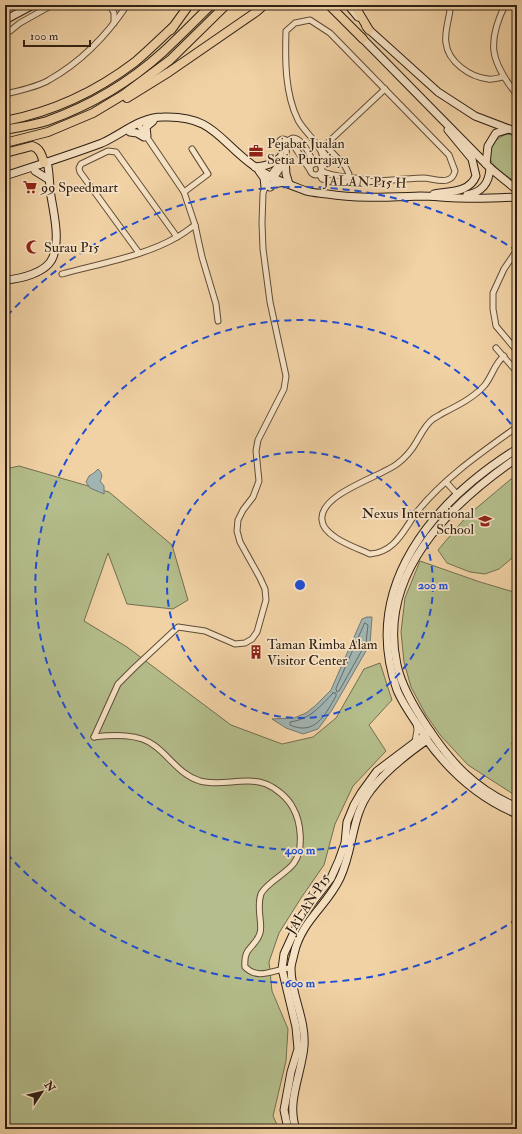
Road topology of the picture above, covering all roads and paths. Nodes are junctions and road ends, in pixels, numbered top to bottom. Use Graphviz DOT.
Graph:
graph roads {
  1 [pos="9,5"];
  2 [pos="52,5"];
  3 [pos="110,5"];
  4 [pos="127,5"];
  5 [pos="189,5"];
  6 [pos="211,5"];
  7 [pos="226,5"];
  8 [pos="265,5"];
  9 [pos="329,5"];
  10 [pos="335,5"];
  11 [pos="348,5"];
  12 [pos="354,5"];
  13 [pos="452,5"];
  14 [pos="505,5"];
  15 [pos="31,6"];
  16 [pos="5,7"];
  17 [pos="123,11"];
  18 [pos="114,13"];
  19 [pos="33,16"];
  20 [pos="5,20"];
  21 [pos="114,24"];
  22 [pos="173,27"];
  23 [pos="369,30"];
  24 [pos="5,34"];
  25 [pos="363,39"];
  26 [pos="503,77"];
  27 [pos="385,89"];
  28 [pos="5,94"];
  29 [pos="103,95"];
  30 [pos="517,95"];
  31 [pos="93,113"];
  32 [pos="438,116"];
  33 [pos="183,117"];
  34 [pos="5,121"];
  35 [pos="152,121"];
  36 [pos="138,126"];
  37 [pos="509,129"];
  38 [pos="5,130"];
  39 [pos="130,132"];
  40 [pos="517,132"];
  41 [pos="146,136"];
  42 [pos="5,143"];
  43 [pos="285,145"];
  44 [pos="326,145"];
  45 [pos="192,149"];
  46 [pos="321,149"];
  47 [pos="5,153"];
  48 [pos="283,158"];
  49 [pos="47,164"];
  50 [pos="344,166"];
  51 [pos="488,166"];
  52 [pos="256,167"];
  53 [pos="319,168"];
  54 [pos="310,170"];
  55 [pos="35,171"];
  56 [pos="5,177"];
  57 [pos="272,177"];
  58 [pos="347,177"];
  59 [pos="355,178"];
  60 [pos="48,179"];
  61 [pos="369,181"];
  62 [pos="286,183"];
  63 [pos="267,187"];
  64 [pos="517,190"];
  65 [pos="184,192"];
  66 [pos="420,196"];
  67 [pos="517,197"];
  68 [pos="450,198"];
  69 [pos="195,225"];
  70 [pos="177,237"];
  71 [pos="517,250"];
  72 [pos="139,253"];
  73 [pos="62,274"];
  74 [pos="6,279"];
  75 [pos="218,321"];
  76 [pos="496,348"];
  77 [pos="517,351"];
  78 [pos="504,356"];
  79 [pos="517,372"];
  80 [pos="517,427"];
  81 [pos="517,449"];
  82 [pos="516,459"];
  83 [pos="446,482"];
  84 [pos="457,494"];
  85 [pos="410,558"];
  86 [pos="416,723"];
  87 [pos="429,736"];
  88 [pos="416,744"];
  89 [pos="433,748"];
  90 [pos="496,801"];
  91 [pos="517,807"];
  92 [pos="517,814"];
  93 [pos="291,968"];
  94 [pos="282,969"];
  95 [pos="288,1129"];
  96 [pos="296,1129"];
  1 -- 16 [label="street"];
  2 -- 19 [label="street"];
  3 -- 18 [label="street"];
  4 -- 17 [label="street"];
  5 -- 22 [label="main road"];
  6 -- 29 [label="main road"];
  7 -- 31 [label="main road"];
  8 -- 31 [label="main road"];
  9 -- 25 [label="main road"];
  10 -- 25 [label="street"];
  11 -- 23 [label="street"];
  12 -- 23 [label="main road"];
  13 -- 26 [label="street"];
  14 -- 26 [label="street"];
  15 -- 19 [label="street"];
  15 -- 20 [label="street"];
  17 -- 18 [label="street"];
  17 -- 21 [label="street"];
  18 -- 21 [label="street"];
  19 -- 24 [label="street"];
  21 -- 28 [label="street"];
  22 -- 29 [label="main road"];
  22 -- 34 [label="main road"];
  23 -- 37 [label="street"];
  25 -- 32 [label="street"];
  26 -- 30 [label="street"];
  27 -- 44 [label="street"];
  27 -- 46 [label="street"];
  27 -- 61 [label="street"];
  29 -- 38 [label="main road"];
  31 -- 42 [label="main road"];
  32 -- 51 [label="street"];
  32 -- 66 [label="street"];
  33 -- 35 [label="street, JALAN P15 H"];
  33 -- 36 [label="street, JALAN P15 H"];
  33 -- 52 [label="street, JALAN P15 H"];
  35 -- 36 [label="street, JALAN P15 H"];
  35 -- 41 [label="street"];
  36 -- 39 [label="street, JALAN P15 H"];
  36 -- 41 [label="street"];
  36 -- 49 [label="street, JALAN P15 H"];
  37 -- 40 [label="street"];
  37 -- 51 [label="street, JALAN P15 H"];
  39 -- 41 [label="street"];
  39 -- 49 [label="street, JALAN P15 H"];
  41 -- 65 [label="street"];
  43 -- 48 [label="street"];
  43 -- 53 [label="street"];
  43 -- 54 [label="street"];
  44 -- 46 [label="street"];
  44 -- 50 [label="street"];
  45 -- 65 [label="street"];
  46 -- 53 [label="street"];
  47 -- 49 [label="main road"];
  48 -- 52 [label="street"];
  48 -- 57 [label="street"];
  48 -- 62 [label="street"];
  49 -- 55 [label="street, JALAN P15 H"];
  49 -- 56 [label="street, JALAN P15 H"];
  49 -- 60 [label="street"];
  50 -- 58 [label="street"];
  50 -- 59 [label="street"];
  51 -- 64 [label="street"];
  51 -- 68 [label="street, JALAN P15 H"];
  52 -- 57 [label="street, JALAN P15 H"];
  52 -- 63 [label="street"];
  53 -- 54 [label="street"];
  53 -- 54 [label="street"];
  53 -- 58 [label="street"];
  53 -- 61 [label="street"];
  55 -- 56 [label="street, JALAN P15 H"];
  55 -- 60 [label="street"];
  57 -- 62 [label="street, JALAN P15 H"];
  57 -- 63 [label="street"];
  58 -- 59 [label="street"];
  59 -- 61 [label="street"];
  60 -- 74 [label="street"];
  62 -- 63 [label="street"];
  62 -- 66 [label="street, JALAN P15 H"];
  63 -- 94 [label="street"];
  65 -- 69 [label="street"];
  66 -- 68 [label="street, JALAN P15 H"];
  67 -- 68 [label="street, JALAN P15 H"];
  69 -- 70 [label="street"];
  69 -- 75 [label="street"];
  70 -- 72 [label="street"];
  70 -- 72 [label="street"];
  71 -- 77 [label="street"];
  72 -- 73 [label="street"];
  76 -- 78 [label="street"];
  78 -- 79 [label="street"];
  78 -- 83 [label="street"];
  80 -- 83 [label="street"];
  81 -- 84 [label="street"];
  82 -- 85 [label="street"];
  83 -- 84 [label="street"];
  84 -- 85 [label="street"];
  85 -- 86 [label="street"];
  85 -- 87 [label="street"];
  86 -- 87 [label="street"];
  86 -- 88 [label="street"];
  87 -- 88 [label="street, JALAN P15"];
  87 -- 89 [label="street"];
  87 -- 90 [label="street"];
  88 -- 89 [label="street"];
  88 -- 93 [label="street, JALAN P15"];
  88 -- 94 [label="street, JALAN P15"];
  89 -- 90 [label="street"];
  90 -- 91 [label="street"];
  90 -- 92 [label="street"];
  93 -- 94 [label="street"];
  93 -- 96 [label="street"];
  94 -- 95 [label="street"];
}
